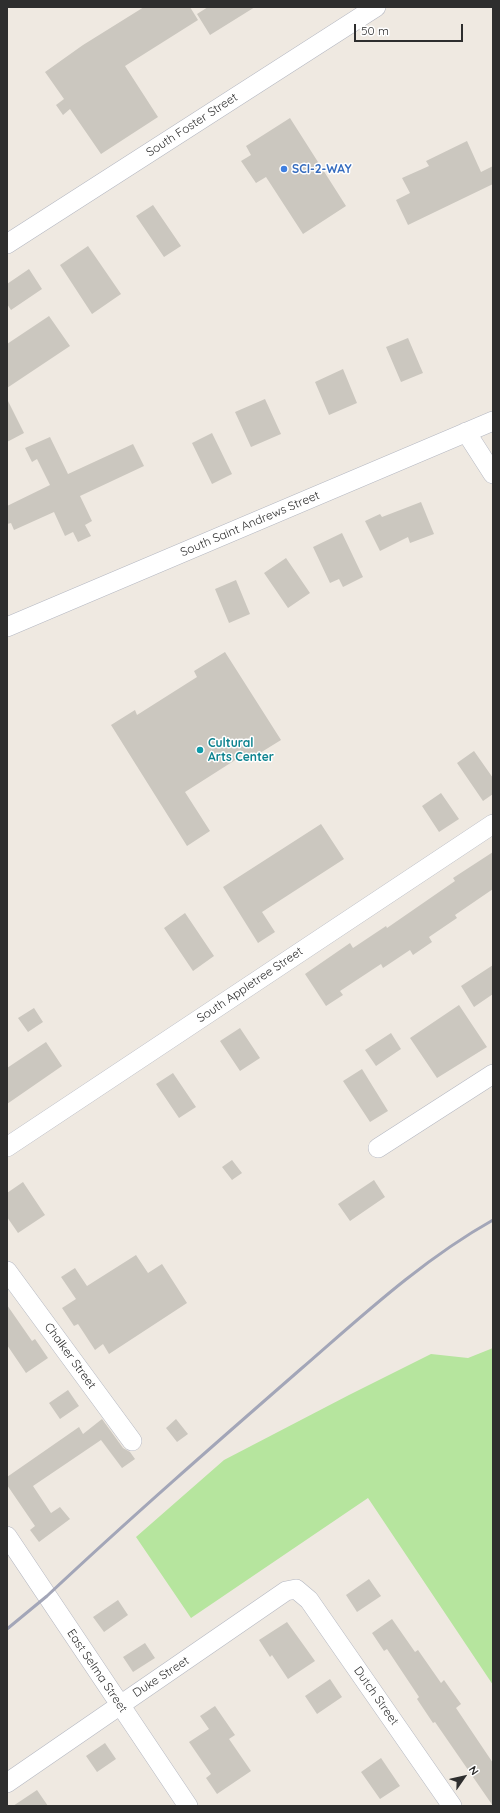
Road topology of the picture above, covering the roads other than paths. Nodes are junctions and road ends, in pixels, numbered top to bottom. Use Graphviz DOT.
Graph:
graph roads {
  1 [pos="376,7"];
  2 [pos="7,244"];
  3 [pos="493,421"];
  4 [pos="466,432"];
  5 [pos="493,474"];
  6 [pos="7,627"];
  7 [pos="493,824"];
  8 [pos="493,1074"];
  9 [pos="7,1147"];
  10 [pos="378,1148"];
  11 [pos="7,1271"];
  12 [pos="132,1441"];
  13 [pos="7,1536"];
  14 [pos="296,1589"];
  15 [pos="120,1704"];
  16 [pos="7,1783"];
  17 [pos="188,1806"];
  18 [pos="452,1806"];
  1 -- 2 [label="street, South Foster Street"];
  3 -- 4 [label="street, South Saint Andrews Street"];
  4 -- 5 [label="street"];
  4 -- 6 [label="street, South Saint Andrews Street"];
  7 -- 9 [label="street, South Appletree Street"];
  8 -- 10 [label="street"];
  11 -- 12 [label="street, Chalker Street"];
  13 -- 15 [label="street, East Selma Street"];
  14 -- 15 [label="street, Duke Street"];
  14 -- 18 [label="street, Dutch Street"];
  15 -- 16 [label="street, Duke Street"];
  15 -- 17 [label="street, East Selma Street"];
}
